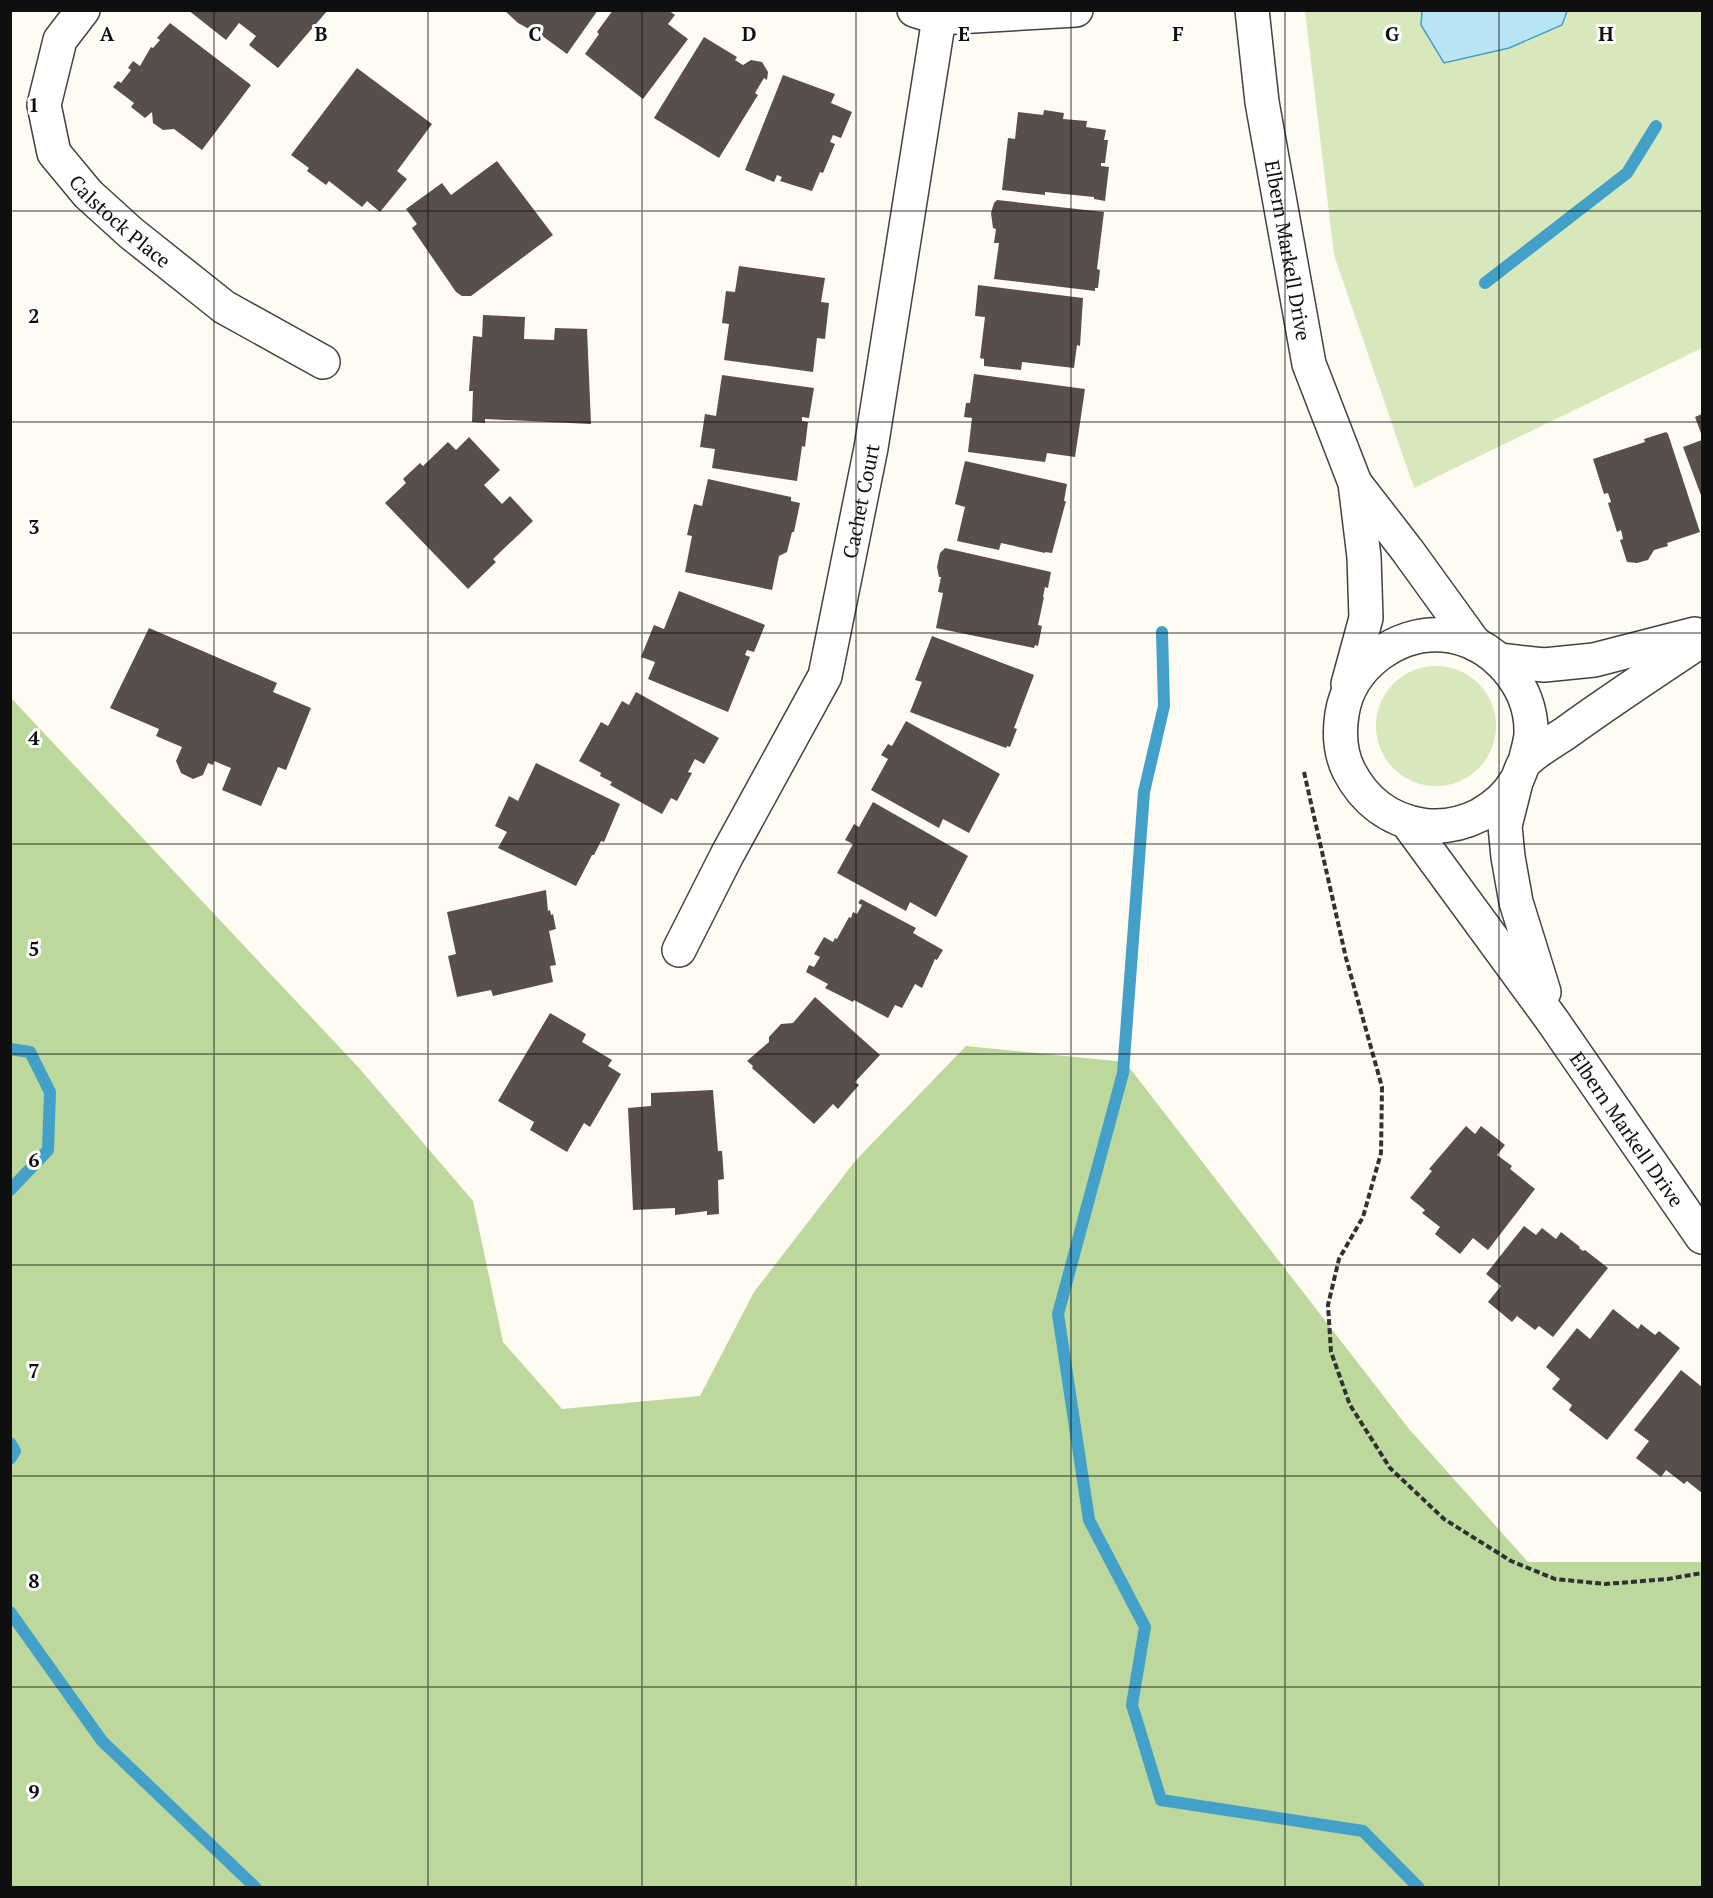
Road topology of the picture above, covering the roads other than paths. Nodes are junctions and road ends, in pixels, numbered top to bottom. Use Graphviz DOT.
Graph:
graph roads {
  1 [pos="83,10"];
  2 [pos="1076,10"];
  3 [pos="1252,10"];
  4 [pos="926,14"];
  5 [pos="323,362"];
  6 [pos="1354,483"];
  7 [pos="1702,633"];
  8 [pos="1702,640"];
  9 [pos="1487,652"];
  10 [pos="1344,700"];
  11 [pos="1521,772"];
  12 [pos="1407,822"];
  13 [pos="679,950"];
  14 [pos="1552,1020"];
  15 [pos="1702,1238"];
  1 -- 5 [label="street, Calstock Place"];
  2 -- 4 [label="street"];
  3 -- 6 [label="street, Elbern Markell Drive"];
  4 -- 13 [label="street, Cachet Court"];
  6 -- 9 [label="street, Elbern Markell Drive"];
  6 -- 10 [label="street, Elbern Markell Drive"];
  7 -- 9 [label="street"];
  8 -- 11 [label="street"];
  9 -- 10 [label="street"];
  9 -- 11 [label="street"];
  10 -- 12 [label="street"];
  11 -- 12 [label="street"];
  11 -- 14 [label="street, Elbern Markell Drive"];
  12 -- 14 [label="street, Elbern Markell Drive"];
  14 -- 15 [label="street, Elbern Markell Drive"];
}
